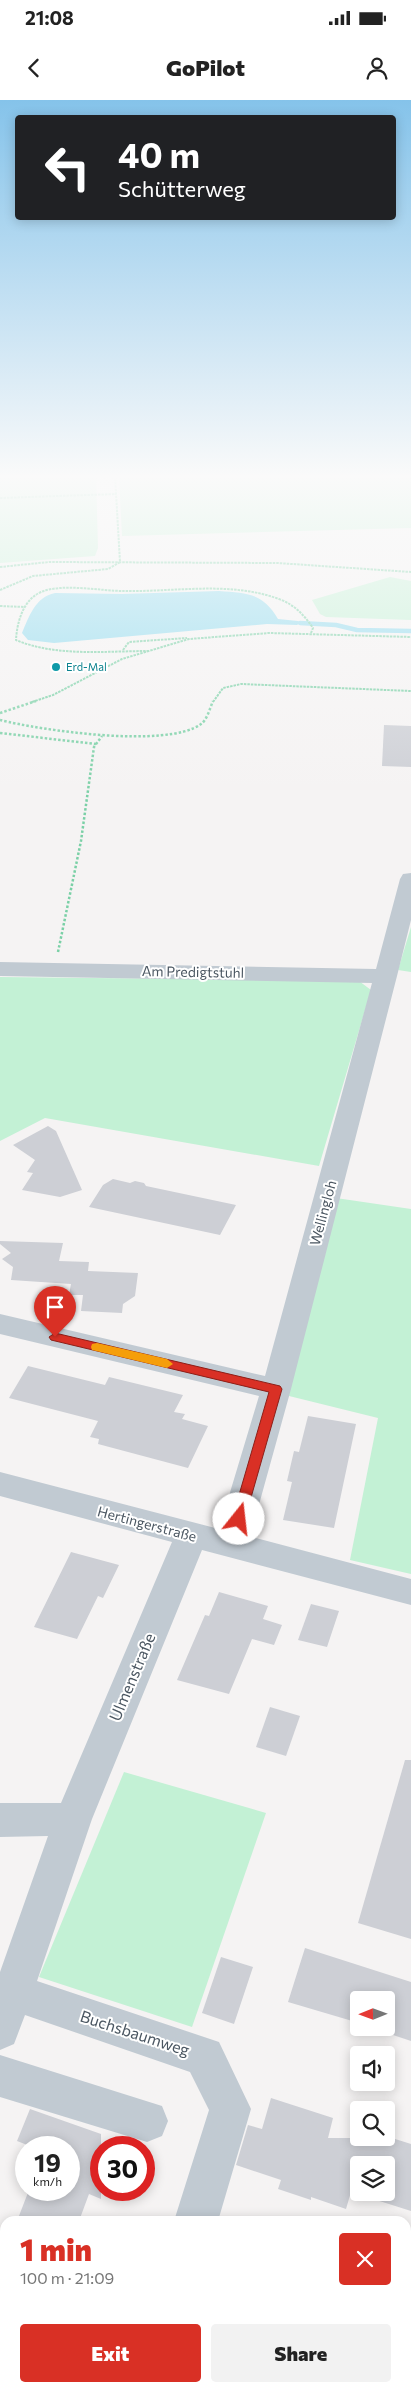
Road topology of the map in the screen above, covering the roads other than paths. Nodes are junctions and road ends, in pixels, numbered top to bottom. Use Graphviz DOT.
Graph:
graph roads {
  1 [pos="411,879"];
  2 [pos="0,969"];
  3 [pos="386,976"];
  4 [pos="0,1324"];
  5 [pos="276,1389"];
  6 [pos="0,1484"];
  7 [pos="191,1536"];
  8 [pos="229,1544"];
  9 [pos="411,1592"];
  10 [pos="73,1819"];
  11 [pos="0,1820"];
  12 [pos="13,1992"];
  13 [pos="0,2030"];
  14 [pos="0,2076"];
  15 [pos="147,2121"];
  16 [pos="198,2216"];
  1 -- 3 [label="street, Wellingloh"];
  2 -- 3 [label="street, Am Predigtstuhl"];
  3 -- 5 [label="street, Wellingloh"];
  4 -- 5 [label="street"];
  5 -- 8 [label="street, Wellingloh"];
  6 -- 7 [label="street, Hertingerstraße"];
  7 -- 8 [label="street, Hertingerstraße"];
  7 -- 10 [label="street, Ulmenstraße"];
  8 -- 9 [label="street, Hertingerstraße"];
  10 -- 11 [label="street"];
  10 -- 12 [label="street, Ulmenstraße"];
  12 -- 13 [label="street, Ulmenstraße"];
  12 -- 16 [label="street, Buchsbaumweg"];
  14 -- 15 [label="street"];
}
